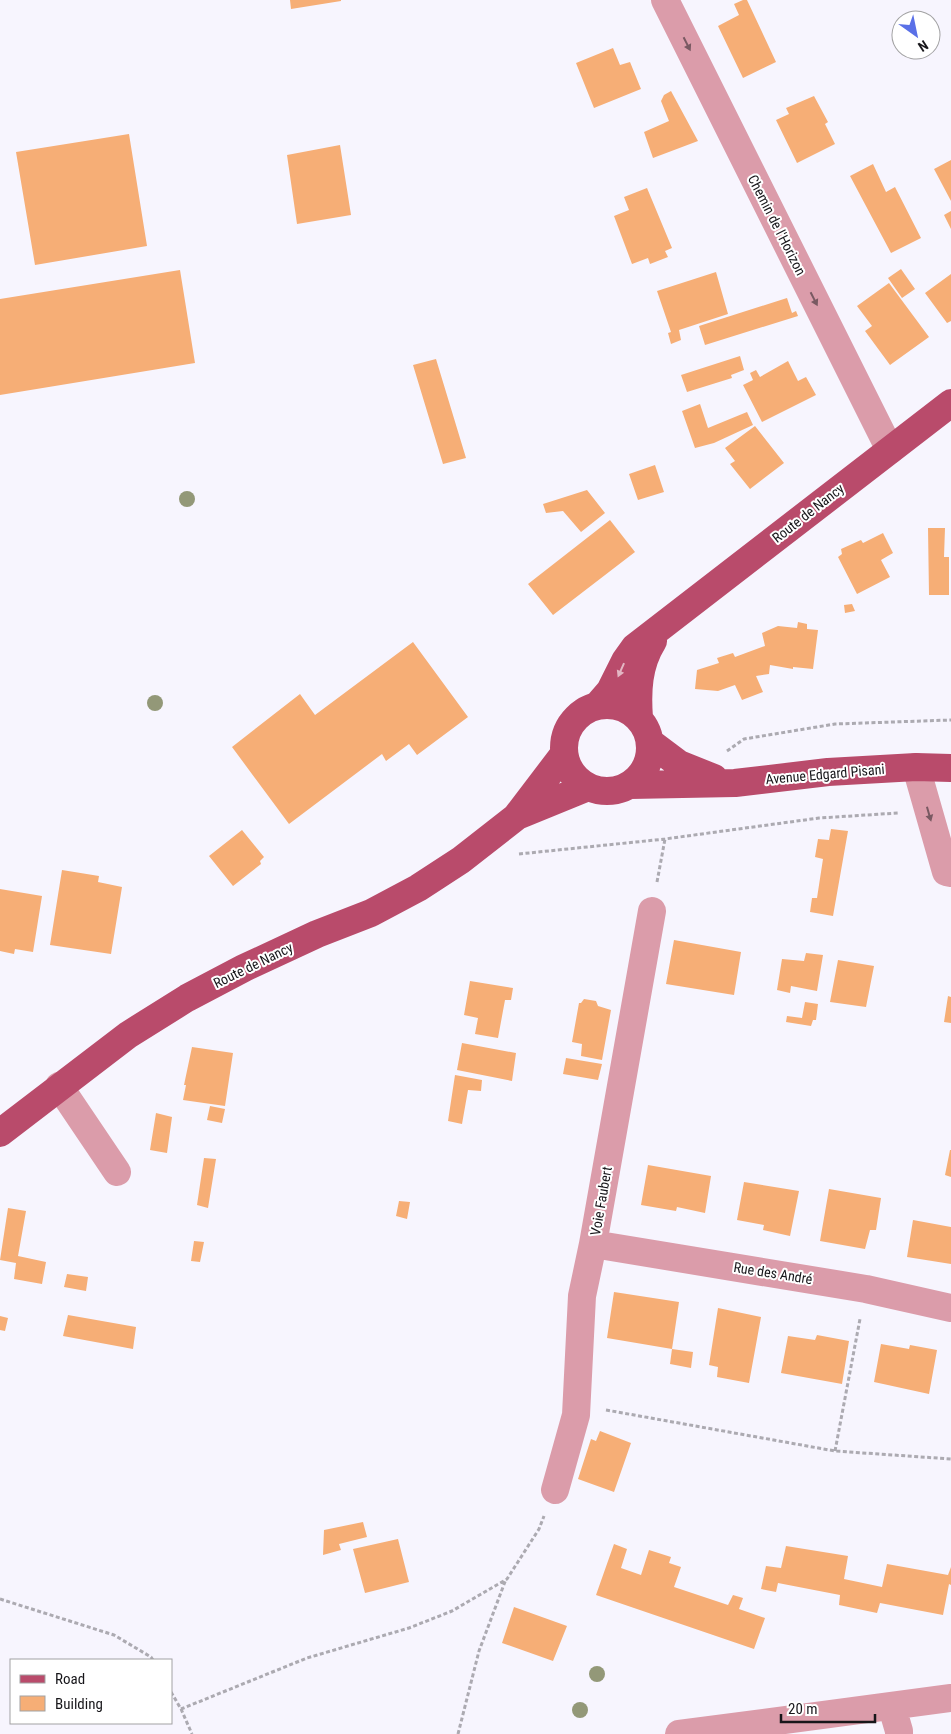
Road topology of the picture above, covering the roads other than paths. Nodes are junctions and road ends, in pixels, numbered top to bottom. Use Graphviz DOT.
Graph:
graph roads {
  1 [pos="665,0"];
  2 [pos="951,403"];
  3 [pos="890,450"];
  4 [pos="665,623"];
  5 [pos="597,706"];
  6 [pos="639,718"];
  7 [pos="650,743"];
  8 [pos="564,754"];
  9 [pos="916,767"];
  10 [pos="951,768"];
  11 [pos="735,783"];
  12 [pos="630,785"];
  13 [pos="588,787"];
  14 [pos="516,817"];
  15 [pos="951,873"];
  16 [pos="652,911"];
  17 [pos="59,1086"];
  18 [pos="0,1133"];
  19 [pos="118,1172"];
  20 [pos="593,1244"];
  21 [pos="951,1308"];
  22 [pos="555,1490"];
  23 [pos="951,1698"];
  24 [pos="892,1707"];
  25 [pos="679,1734"];
  26 [pos="899,1734"];
  1 -- 3 [label="street, Chemin de l'Horizon, one-way"];
  2 -- 3 [label="main road, Route de Nancy"];
  3 -- 4 [label="main road, Route de Nancy"];
  4 -- 5 [label="main road, Route de Nancy, one-way"];
  4 -- 6 [label="main road, Route de Nancy"];
  5 -- 6 [label="main road"];
  5 -- 8 [label="main road"];
  6 -- 7 [label="main road"];
  7 -- 11 [label="main road, Avenue Edgard Pisani"];
  7 -- 12 [label="main road"];
  8 -- 13 [label="main road"];
  8 -- 14 [label="main road, Route de Nancy"];
  9 -- 10 [label="main road, Avenue Edgard Pisani"];
  9 -- 11 [label="main road, Avenue Edgard Pisani"];
  9 -- 15 [label="street, one-way"];
  11 -- 12 [label="main road, Avenue Edgard Pisani"];
  12 -- 13 [label="main road"];
  13 -- 14 [label="main road, Route de Nancy"];
  14 -- 17 [label="main road, Route de Nancy"];
  16 -- 20 [label="street, Voie Faubert"];
  17 -- 18 [label="main road, Route de Nancy"];
  17 -- 19 [label="street"];
  20 -- 21 [label="street, Rue des André"];
  20 -- 22 [label="street, Voie Faubert"];
  23 -- 24 [label="street"];
  24 -- 25 [label="street"];
  24 -- 26 [label="street"];
}
